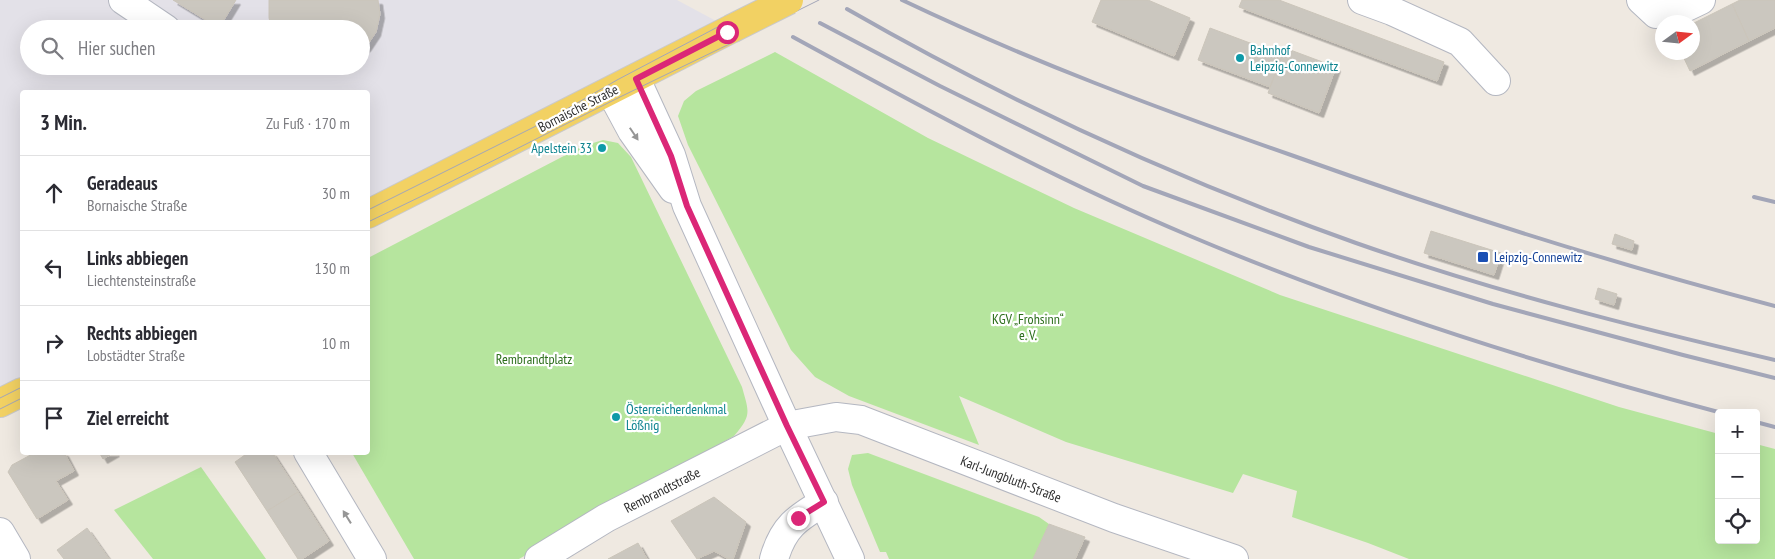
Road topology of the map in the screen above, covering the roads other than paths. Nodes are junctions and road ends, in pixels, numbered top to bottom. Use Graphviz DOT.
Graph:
graph roads {
  1 [pos="123,0"];
  2 [pos="789,0"];
  3 [pos="1362,0"];
  4 [pos="1641,0"];
  5 [pos="1701,0"];
  6 [pos="153,20"];
  7 [pos="636,79"];
  8 [pos="1496,81"];
  9 [pos="611,92"];
  10 [pos="687,206"];
  11 [pos="370,213"];
  12 [pos="20,393"];
  13 [pos="0,403"];
  14 [pos="787,426"];
  15 [pos="310,455"];
  16 [pos="824,502"];
  17 [pos="0,532"];
  18 [pos="16,559"];
  19 [pos="372,559"];
  20 [pos="539,559"];
  21 [pos="774,559"];
  22 [pos="850,559"];
  23 [pos="1234,559"];
  1 -- 6 [label="street"];
  2 -- 7 [label="main road, Bornaische Straße, bridge"];
  3 -- 8 [label="street"];
  4 -- 5 [label="street"];
  7 -- 9 [label="main road, Bornaische Straße"];
  7 -- 10 [label="street"];
  9 -- 10 [label="street, one-way"];
  9 -- 11 [label="main road, Bornaische Straße"];
  10 -- 14 [label="street"];
  12 -- 13 [label="main road"];
  14 -- 16 [label="street"];
  14 -- 20 [label="street, Rembrandtstraße"];
  14 -- 23 [label="street, Karl-Jungbluth-Straße"];
  19 -- 15 [label="street, one-way"];
  16 -- 21 [label="street"];
  16 -- 22 [label="street"];
  17 -- 18 [label="street"];
}
